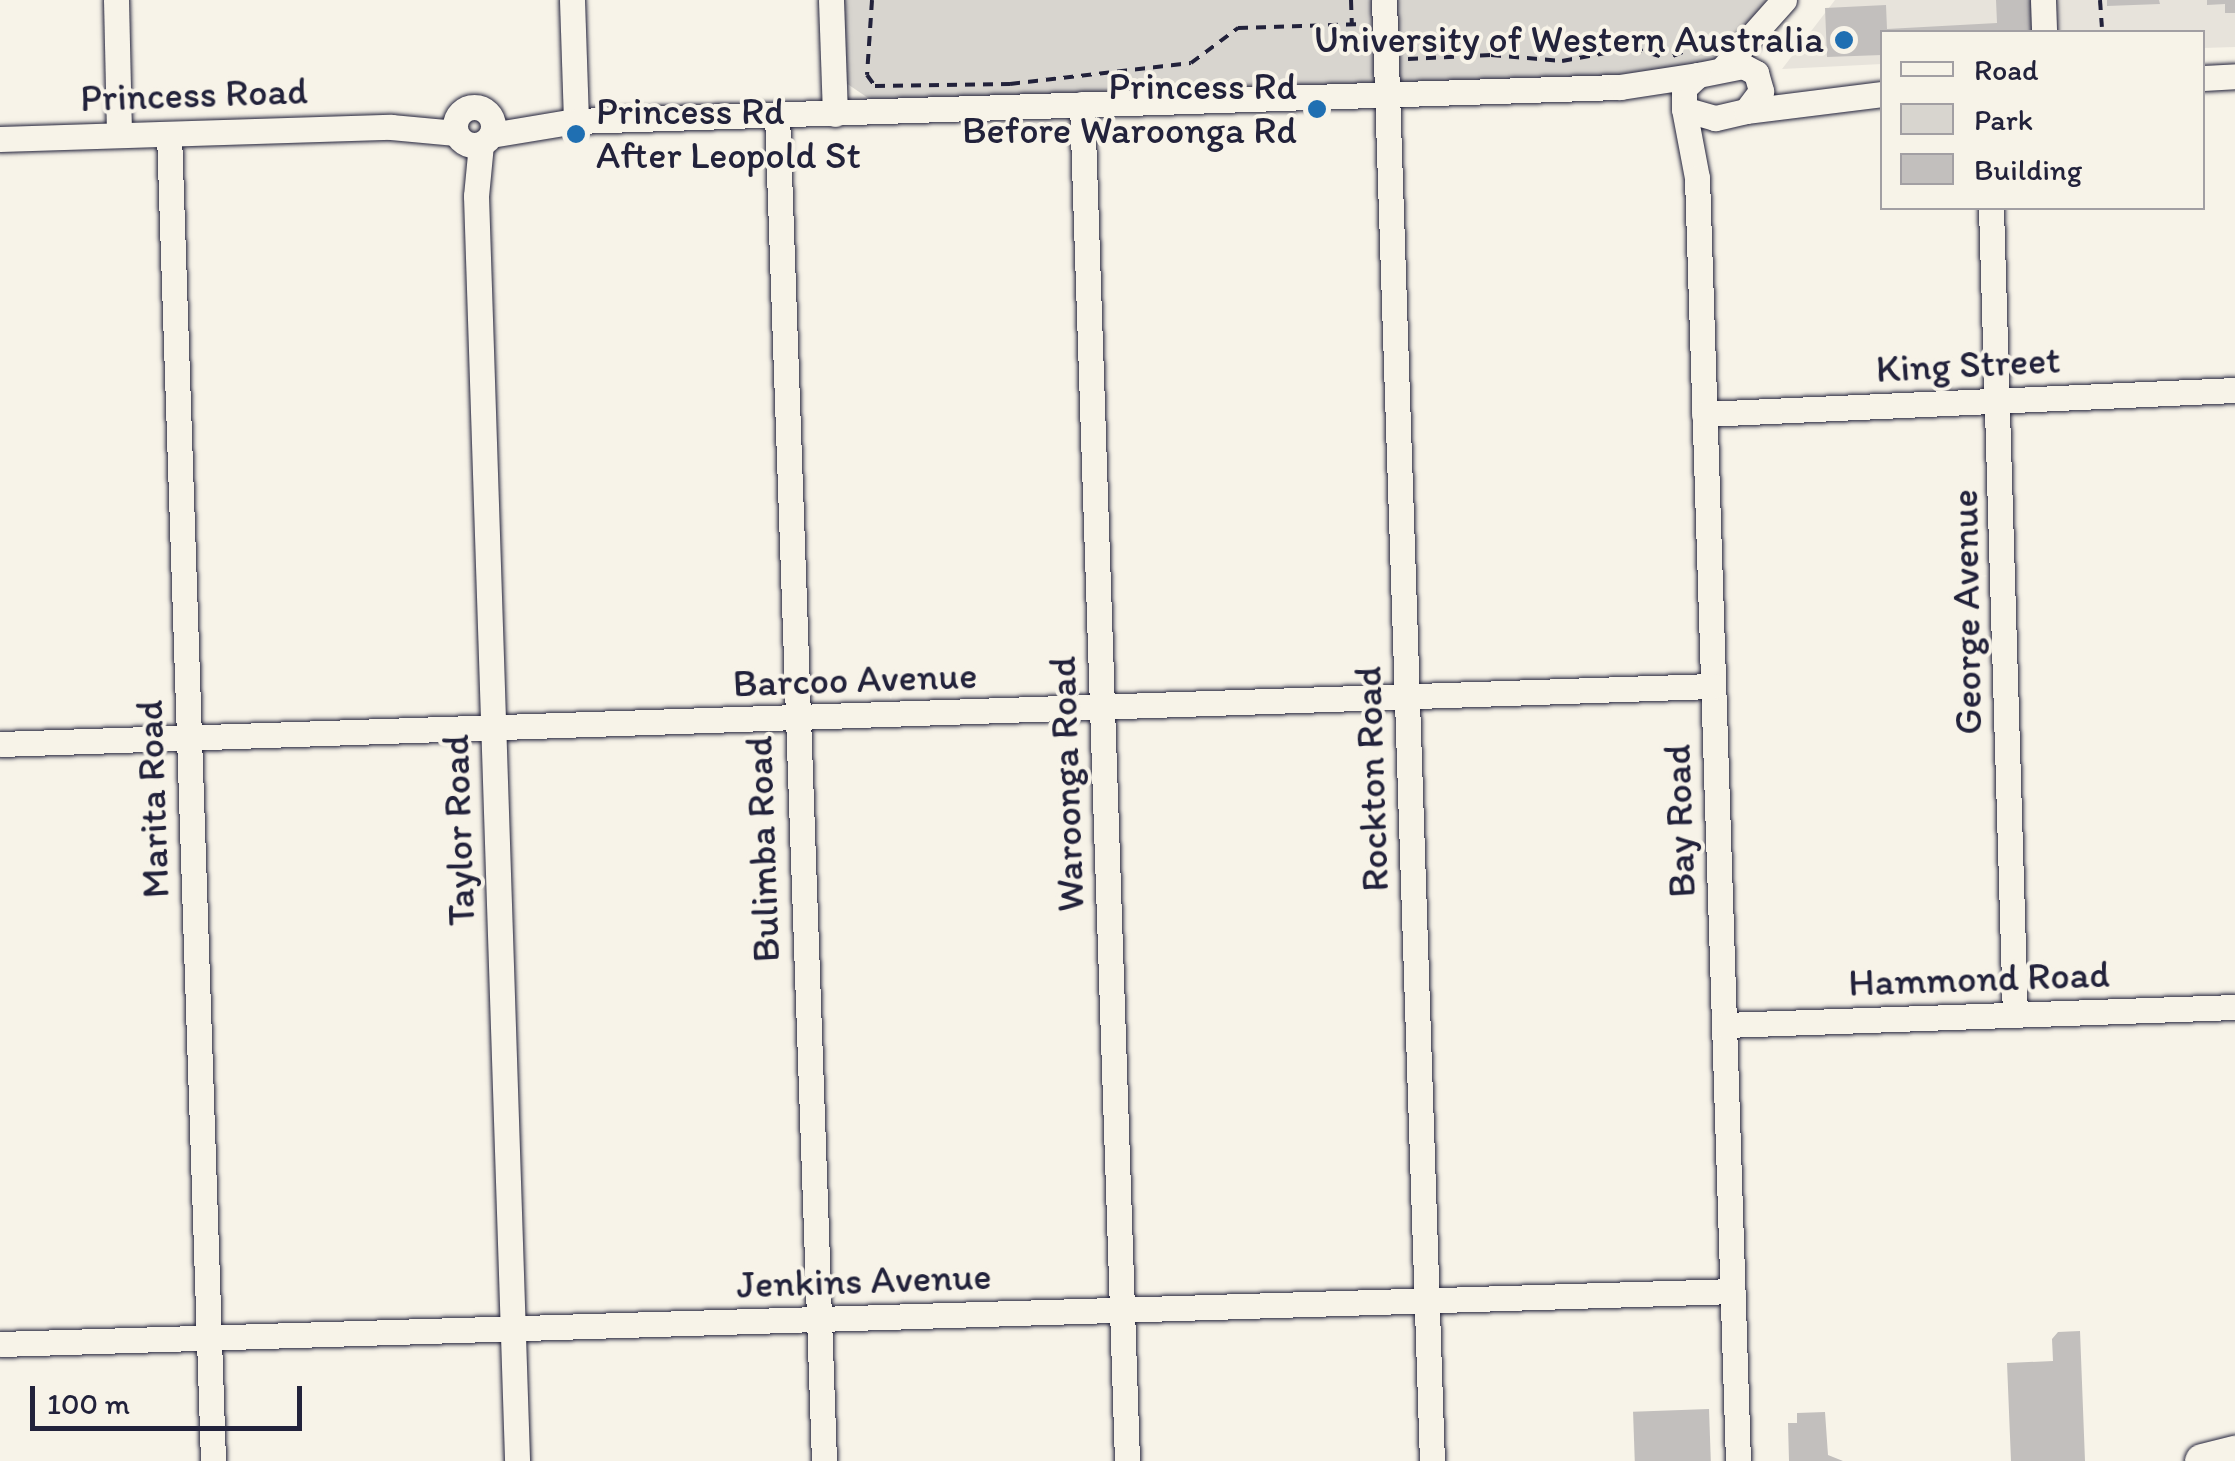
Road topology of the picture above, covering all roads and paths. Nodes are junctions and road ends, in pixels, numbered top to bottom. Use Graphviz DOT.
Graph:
graph roads {
  1 [pos="116,0"];
  2 [pos="572,0"];
  3 [pos="831,0"];
  4 [pos="872,0"];
  5 [pos="1351,0"];
  6 [pos="1384,0"];
  7 [pos="1784,0"];
  8 [pos="2042,0"];
  9 [pos="2100,0"];
  10 [pos="1371,24"];
  11 [pos="1352,25"];
  12 [pos="1765,26"];
  13 [pos="2102,27"];
  14 [pos="2044,30"];
  15 [pos="1724,34"];
  16 [pos="1386,58"];
  17 [pos="1724,67"];
  18 [pos="1698,74"];
  19 [pos="2235,76"];
  20 [pos="2205,78"];
  21 [pos="1620,87"];
  22 [pos="1754,92"];
  23 [pos="1387,94"];
  24 [pos="1880,94"];
  25 [pos="1082,104"];
  26 [pos="1682,106"];
  27 [pos="834,114"];
  28 [pos="777,115"];
  29 [pos="1715,118"];
  30 [pos="576,121"];
  31 [pos="474,131"];
  32 [pos="119,134"];
  33 [pos="169,134"];
  34 [pos="0,138"];
  35 [pos="1697,178"];
  36 [pos="1991,210"];
  37 [pos="2235,390"];
  38 [pos="2000,400"];
  39 [pos="1704,414"];
  40 [pos="1712,686"];
  41 [pos="1407,697"];
  42 [pos="1102,708"];
  43 [pos="796,720"];
  44 [pos="493,727"];
  45 [pos="188,740"];
  46 [pos="0,744"];
  47 [pos="2235,1006"];
  48 [pos="2016,1015"];
  49 [pos="1726,1025"];
  50 [pos="1730,1291"];
  51 [pos="1426,1300"];
  52 [pos="1122,1312"];
  53 [pos="817,1319"];
  54 [pos="512,1328"];
  55 [pos="208,1337"];
  56 [pos="0,1344"];
  57 [pos="2235,1453"];
  58 [pos="214,1461"];
  59 [pos="517,1461"];
  60 [pos="824,1461"];
  61 [pos="1127,1461"];
  62 [pos="1432,1461"];
  63 [pos="1738,1461"];
  64 [pos="2202,1461"];
  1 -- 32 [label="street"];
  2 -- 30 [label="street"];
  3 -- 27 [label="street"];
  4 -- 11 [label="path"];
  5 -- 11 [label="path"];
  6 -- 16 [label="street, Rockton Road"];
  7 -- 12 [label="street"];
  8 -- 14 [label="street"];
  9 -- 13 [label="path"];
  10 -- 11 [label="path"];
  12 -- 17 [label="street"];
  12 -- 22 [label="street"];
  15 -- 16 [label="path"];
  16 -- 23 [label="street, Rockton Road"];
  17 -- 18 [label="street, Princess Road"];
  17 -- 22 [label="street"];
  18 -- 21 [label="street, Princess Road"];
  18 -- 26 [label="street"];
  19 -- 20 [label="street"];
  21 -- 23 [label="street, Princess Road"];
  21 -- 26 [label="street, Princess Road"];
  22 -- 24 [label="street"];
  22 -- 29 [label="street"];
  23 -- 25 [label="street, Princess Road"];
  23 -- 41 [label="street, Rockton Road"];
  25 -- 27 [label="street, Princess Road"];
  25 -- 42 [label="street, Waroonga Road"];
  26 -- 29 [label="street, Princess Road"];
  26 -- 35 [label="street, Bay Road"];
  27 -- 28 [label="street, Princess Road"];
  28 -- 30 [label="street, Princess Road"];
  28 -- 43 [label="street, Bulimba Road"];
  29 -- 35 [label="street, Bay Road"];
  30 -- 31 [label="street, Princess Road"];
  31 -- 33 [label="street, Princess Road"];
  31 -- 44 [label="street, Taylor Road"];
  32 -- 33 [label="street, Princess Road"];
  32 -- 34 [label="street, Princess Road"];
  33 -- 45 [label="street, Marita Road"];
  35 -- 39 [label="street, Bay Road"];
  36 -- 38 [label="street, George Avenue"];
  37 -- 38 [label="street, King Street"];
  38 -- 39 [label="street, King Street"];
  38 -- 48 [label="street, George Avenue"];
  39 -- 40 [label="street, Bay Road"];
  40 -- 41 [label="street, Barcoo Avenue"];
  40 -- 49 [label="street, Bay Road"];
  41 -- 42 [label="street, Barcoo Avenue"];
  41 -- 51 [label="street, Rockton Road"];
  42 -- 43 [label="street, Barcoo Avenue"];
  42 -- 52 [label="street, Waroonga Road"];
  43 -- 44 [label="street, Barcoo Avenue"];
  43 -- 53 [label="street, Bulimba Road"];
  44 -- 45 [label="street, Barcoo Avenue"];
  44 -- 54 [label="street, Taylor Road"];
  45 -- 46 [label="street, Barcoo Avenue"];
  45 -- 55 [label="street, Marita Road"];
  47 -- 48 [label="street, Hammond Road"];
  48 -- 49 [label="street, Hammond Road"];
  49 -- 50 [label="street, Bay Road"];
  50 -- 51 [label="street, Jenkins Avenue"];
  50 -- 63 [label="street, Bay Road"];
  51 -- 52 [label="street, Jenkins Avenue"];
  51 -- 62 [label="street, Rockton Road"];
  52 -- 53 [label="street, Jenkins Avenue"];
  52 -- 61 [label="street, Waroonga Road"];
  53 -- 54 [label="street, Jenkins Avenue"];
  53 -- 60 [label="street, Bulimba Road"];
  54 -- 55 [label="street, Jenkins Avenue"];
  54 -- 59 [label="street, Taylor Road"];
  55 -- 56 [label="street, Jenkins Avenue"];
  55 -- 58 [label="street, Marita Road"];
  57 -- 64 [label="highway"];
}
